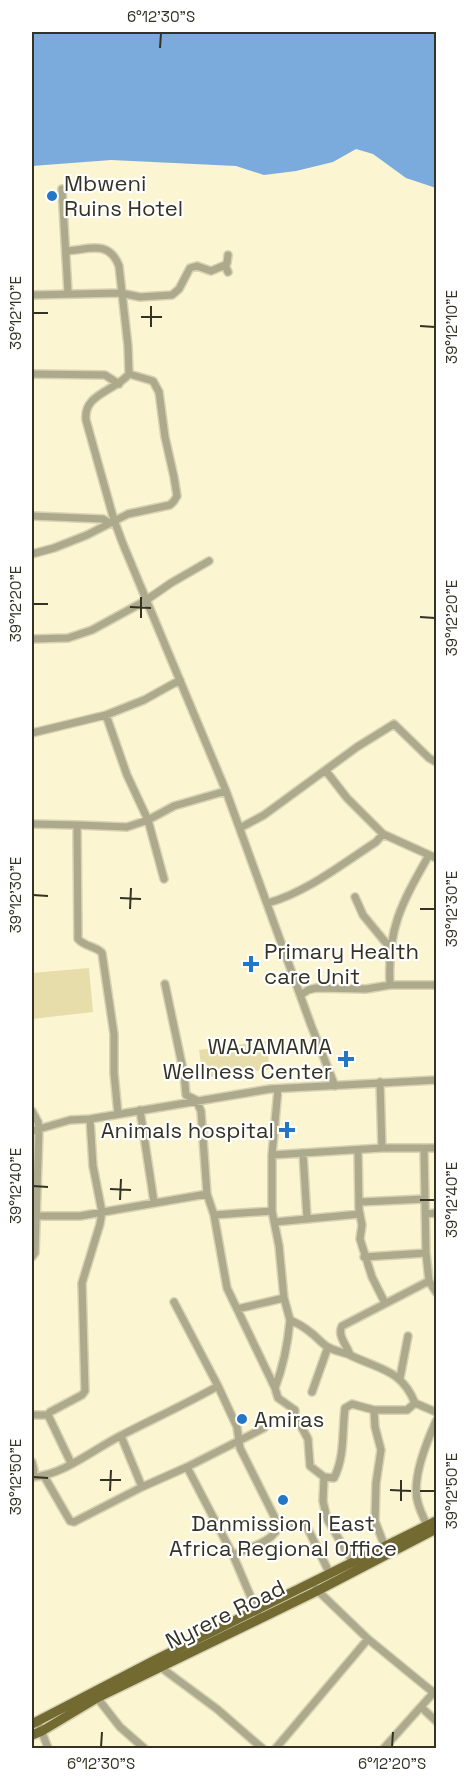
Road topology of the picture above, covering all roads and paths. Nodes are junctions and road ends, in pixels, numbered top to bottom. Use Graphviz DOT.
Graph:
graph roads {
  1 [pos="62,189"];
  2 [pos="66,251"];
  3 [pos="228,255"];
  4 [pos="68,293"];
  5 [pos="121,293"];
  6 [pos="32,295"];
  7 [pos="32,374"];
  8 [pos="129,374"];
  9 [pos="118,384"];
  10 [pos="32,516"];
  11 [pos="111,522"];
  12 [pos="32,554"];
  13 [pos="209,561"];
  14 [pos="145,601"];
  15 [pos="32,639"];
  16 [pos="180,680"];
  17 [pos="106,715"];
  18 [pos="32,733"];
  19 [pos="436,762"];
  20 [pos="326,771"];
  21 [pos="226,791"];
  22 [pos="148,820"];
  23 [pos="32,824"];
  24 [pos="78,825"];
  25 [pos="240,828"];
  26 [pos="383,834"];
  27 [pos="429,855"];
  28 [pos="436,858"];
  29 [pos="164,879"];
  30 [pos="355,897"];
  31 [pos="268,903"];
  32 [pos="390,948"];
  33 [pos="165,984"];
  34 [pos="390,985"];
  35 [pos="436,985"];
  36 [pos="301,995"];
  37 [pos="436,1080"];
  38 [pos="380,1082"];
  39 [pos="335,1086"];
  40 [pos="278,1089"];
  41 [pos="196,1100"];
  42 [pos="140,1110"];
  43 [pos="32,1111"];
  44 [pos="118,1114"];
  45 [pos="90,1119"];
  46 [pos="35,1130"];
  47 [pos="382,1148"];
  48 [pos="424,1148"];
  49 [pos="436,1148"];
  50 [pos="358,1150"];
  51 [pos="303,1153"];
  52 [pos="272,1155"];
  53 [pos="207,1194"];
  54 [pos="425,1199"];
  55 [pos="154,1202"];
  56 [pos="360,1202"];
  57 [pos="272,1210"];
  58 [pos="102,1212"];
  59 [pos="436,1213"];
  60 [pos="360,1214"];
  61 [pos="426,1214"];
  62 [pos="214,1215"];
  63 [pos="37,1216"];
  64 [pos="308,1218"];
  65 [pos="275,1222"];
  66 [pos="426,1252"];
  67 [pos="32,1257"];
  68 [pos="364,1257"];
  69 [pos="429,1281"];
  70 [pos="436,1292"];
  71 [pos="284,1299"];
  72 [pos="174,1302"];
  73 [pos="385,1303"];
  74 [pos="237,1309"];
  75 [pos="290,1320"];
  76 [pos="408,1336"];
  77 [pos="328,1347"];
  78 [pos="350,1355"];
  79 [pos="400,1378"];
  80 [pos="218,1386"];
  81 [pos="275,1388"];
  82 [pos="312,1392"];
  83 [pos="415,1403"];
  84 [pos="374,1410"];
  85 [pos="436,1412"];
  86 [pos="32,1413"];
  87 [pos="48,1415"];
  88 [pos="436,1421"];
  89 [pos="264,1428"];
  90 [pos="121,1436"];
  91 [pos="239,1440"];
  92 [pos="32,1462"];
  93 [pos="71,1463"];
  94 [pos="187,1467"];
  95 [pos="44,1476"];
  96 [pos="324,1477"];
  97 [pos="32,1478"];
  98 [pos="142,1487"];
  99 [pos="436,1521"];
  100 [pos="279,1527"];
  101 [pos="431,1529"];
  102 [pos="385,1547"];
  103 [pos="233,1555"];
  104 [pos="353,1563"];
  105 [pos="330,1574"];
  106 [pos="315,1587"];
  107 [pos="258,1614"];
  108 [pos="368,1639"];
  109 [pos="157,1664"];
  110 [pos="435,1691"];
  111 [pos="95,1695"];
  112 [pos="421,1707"];
  113 [pos="436,1721"];
  114 [pos="37,1726"];
  115 [pos="32,1735"];
  116 [pos="48,1749"];
  117 [pos="144,1749"];
  118 [pos="262,1749"];
  119 [pos="276,1749"];
  120 [pos="384,1749"];
  1 -- 2 [label="street"];
  2 -- 4 [label="street"];
  2 -- 5 [label="street"];
  3 -- 5 [label="street"];
  4 -- 5 [label="street"];
  4 -- 6 [label="street"];
  5 -- 8 [label="street"];
  7 -- 9 [label="street"];
  8 -- 9 [label="street"];
  8 -- 11 [label="street"];
  9 -- 11 [label="street"];
  10 -- 11 [label="street"];
  11 -- 12 [label="street"];
  11 -- 14 [label="street"];
  13 -- 14 [label="street"];
  14 -- 15 [label="street"];
  14 -- 16 [label="street"];
  16 -- 17 [label="street"];
  16 -- 21 [label="street"];
  17 -- 18 [label="street"];
  17 -- 22 [label="street"];
  19 -- 20 [label="street"];
  20 -- 25 [label="street"];
  20 -- 26 [label="street"];
  21 -- 22 [label="street"];
  21 -- 25 [label="street"];
  22 -- 24 [label="street"];
  22 -- 29 [label="street"];
  23 -- 24 [label="street"];
  24 -- 44 [label="street"];
  25 -- 31 [label="street"];
  26 -- 27 [label="street"];
  26 -- 31 [label="street"];
  27 -- 28 [label="street"];
  27 -- 32 [label="street"];
  30 -- 32 [label="street"];
  31 -- 36 [label="street"];
  32 -- 34 [label="street"];
  33 -- 41 [label="street"];
  34 -- 35 [label="street"];
  34 -- 36 [label="street"];
  36 -- 39 [label="street"];
  37 -- 38 [label="street"];
  38 -- 39 [label="street"];
  38 -- 47 [label="street"];
  39 -- 40 [label="street"];
  40 -- 41 [label="street"];
  40 -- 52 [label="street"];
  41 -- 42 [label="street"];
  41 -- 53 [label="street"];
  42 -- 44 [label="street"];
  42 -- 55 [label="street"];
  43 -- 46 [label="street"];
  44 -- 45 [label="street"];
  45 -- 46 [label="street"];
  45 -- 58 [label="street"];
  46 -- 63 [label="street"];
  47 -- 48 [label="street"];
  47 -- 50 [label="street"];
  48 -- 49 [label="street"];
  48 -- 54 [label="street"];
  50 -- 51 [label="street"];
  50 -- 56 [label="street"];
  51 -- 52 [label="street"];
  51 -- 64 [label="street"];
  52 -- 57 [label="street"];
  53 -- 55 [label="street"];
  53 -- 62 [label="street"];
  54 -- 56 [label="street"];
  54 -- 61 [label="street"];
  55 -- 58 [label="street"];
  56 -- 60 [label="street"];
  57 -- 62 [label="street"];
  57 -- 65 [label="street"];
  58 -- 63 [label="street"];
  58 -- 87 [label="street"];
  59 -- 61 [label="street"];
  60 -- 64 [label="street"];
  60 -- 68 [label="street"];
  61 -- 66 [label="street"];
  62 -- 74 [label="street"];
  63 -- 67 [label="street"];
  64 -- 65 [label="street"];
  65 -- 71 [label="street"];
  66 -- 68 [label="street"];
  66 -- 69 [label="street"];
  68 -- 73 [label="street"];
  69 -- 70 [label="street"];
  69 -- 73 [label="street"];
  71 -- 74 [label="street"];
  71 -- 75 [label="street"];
  72 -- 80 [label="street"];
  73 -- 78 [label="street"];
  74 -- 81 [label="street"];
  75 -- 77 [label="street"];
  75 -- 81 [label="street"];
  76 -- 79 [label="street"];
  77 -- 78 [label="street"];
  77 -- 82 [label="street"];
  78 -- 79 [label="street"];
  79 -- 83 [label="street"];
  80 -- 90 [label="street"];
  80 -- 91 [label="street"];
  81 -- 96 [label="street"];
  83 -- 84 [label="street"];
  83 -- 85 [label="street"];
  84 -- 96 [label="street"];
  84 -- 102 [label="street"];
  86 -- 87 [label="street"];
  87 -- 93 [label="street"];
  88 -- 101 [label="street"];
  89 -- 91 [label="street"];
  90 -- 93 [label="street"];
  90 -- 98 [label="street"];
  91 -- 94 [label="street"];
  91 -- 100 [label="street"];
  92 -- 97 [label="street"];
  93 -- 95 [label="street"];
  94 -- 98 [label="street"];
  94 -- 103 [label="street"];
  95 -- 97 [label="street"];
  95 -- 98 [label="street"];
  96 -- 104 [label="street"];
  99 -- 101 [label="main road, Nyrere Road"];
  100 -- 103 [label="street"];
  100 -- 105 [label="street"];
  101 -- 102 [label="main road, Nyrere Road"];
  101 -- 106 [label="main road, Nyrere Road"];
  102 -- 104 [label="main road, Nyrere Road"];
  103 -- 107 [label="street"];
  104 -- 105 [label="main road, Nyrere Road"];
  105 -- 106 [label="main road, Nyrere Road"];
  106 -- 107 [label="main road, Nyrere Road"];
  106 -- 108 [label="street"];
  107 -- 109 [label="main road, Nyrere Road"];
  108 -- 110 [label="street"];
  108 -- 119 [label="street"];
  109 -- 111 [label="main road, Nyrere Road"];
  109 -- 118 [label="street"];
  110 -- 112 [label="street"];
  111 -- 114 [label="main road, Nyrere Road"];
  111 -- 117 [label="street"];
  112 -- 113 [label="street"];
  112 -- 120 [label="street"];
  114 -- 115 [label="main road, Nyrere Road"];
  114 -- 116 [label="street"];
}
